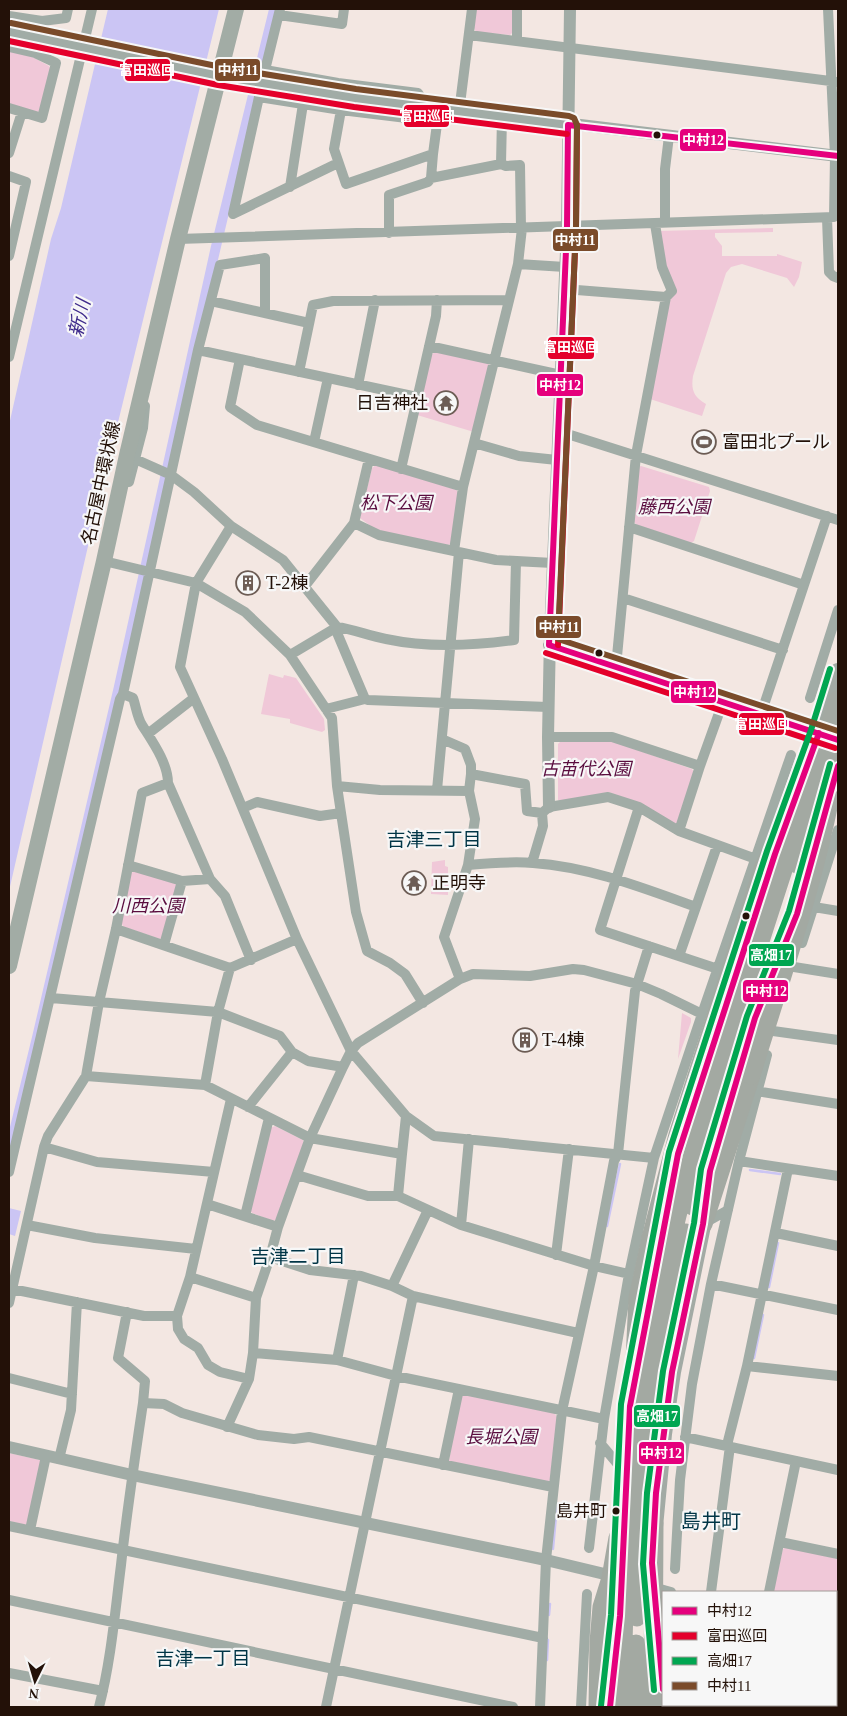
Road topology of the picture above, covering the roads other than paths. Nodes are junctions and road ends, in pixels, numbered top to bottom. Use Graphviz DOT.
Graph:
graph roads {
  1 [pos="68,9"];
  2 [pos="92,9"];
  3 [pos="236,9"];
  4 [pos="344,9"];
  5 [pos="472,9"];
  6 [pos="517,9"];
  7 [pos="570,9"];
  8 [pos="828,9"];
  9 [pos="279,12"];
  10 [pos="9,16"];
  11 [pos="834,22"];
  12 [pos="9,32"];
  13 [pos="469,35"];
  14 [pos="517,41"];
  15 [pos="9,47"];
  16 [pos="85,48"];
  17 [pos="570,48"];
  18 [pos="212,75"];
  19 [pos="834,81"];
  20 [pos="303,104"];
  21 [pos="9,108"];
  22 [pos="433,109"];
  23 [pos="340,110"];
  24 [pos="22,112"];
  25 [pos="459,112"];
  26 [pos="502,117"];
  27 [pos="568,125"];
  28 [pos="669,136"];
  29 [pos="9,153"];
  30 [pos="433,154"];
  31 [pos="837,156"];
  32 [pos="338,163"];
  33 [pos="501,164"];
  34 [pos="9,176"];
  35 [pos="431,178"];
  36 [pos="290,186"];
  37 [pos="827,218"];
  38 [pos="660,224"];
  39 [pos="567,227"];
  40 [pos="521,228"];
  41 [pos="389,233"];
  42 [pos="178,239"];
  43 [pos="9,256"];
  44 [pos="518,264"];
  45 [pos="565,267"];
  46 [pos="838,278"];
  47 [pos="564,290"];
  48 [pos="666,297"];
  49 [pos="375,300"];
  50 [pos="437,300"];
  51 [pos="509,300"];
  52 [pos="211,301"];
  53 [pos="265,313"];
  54 [pos="309,323"];
  55 [pos="429,346"];
  56 [pos="198,350"];
  57 [pos="9,357"];
  58 [pos="240,359"];
  59 [pos="495,361"];
  60 [pos="146,366"];
  61 [pos="299,372"];
  62 [pos="561,375"];
  63 [pos="328,378"];
  64 [pos="358,385"];
  65 [pos="417,397"];
  66 [pos="558,431"];
  67 [pos="314,442"];
  68 [pos="474,443"];
  69 [pos="636,455"];
  70 [pos="135,459"];
  71 [pos="369,459"];
  72 [pos="557,460"];
  73 [pos="401,468"];
  74 [pos="166,473"];
  75 [pos="463,487"];
  76 [pos="827,516"];
  77 [pos="838,520"];
  78 [pos="354,523"];
  79 [pos="231,526"];
  80 [pos="629,527"];
  81 [pos="456,551"];
  82 [pos="105,554"];
  83 [pos="516,561"];
  84 [pos="553,564"];
  85 [pos="150,572"];
  86 [pos="196,583"];
  87 [pos="804,585"];
  88 [pos="305,586"];
  89 [pos="623,598"];
  90 [pos="838,610"];
  91 [pos="336,627"];
  92 [pos="836,630"];
  93 [pos="550,645"];
  94 [pos="451,646"];
  95 [pos="783,650"];
  96 [pos="290,655"];
  97 [pos="616,667"];
  98 [pos="838,672"];
  99 [pos="123,694"];
  100 [pos="194,698"];
  101 [pos="810,698"];
  102 [pos="365,699"];
  103 [pos="838,700"];
  104 [pos="446,702"];
  105 [pos="723,702"];
  106 [pos="548,707"];
  107 [pos="326,708"];
  108 [pos="761,714"];
  109 [pos="149,733"];
  110 [pos="831,735"];
  111 [pos="548,737"];
  112 [pos="442,739"];
  113 [pos="791,755"];
  114 [pos="838,758"];
  115 [pos="700,766"];
  116 [pos="838,766"];
  117 [pos="471,774"];
  118 [pos="168,783"];
  119 [pos="337,786"];
  120 [pos="437,790"];
  121 [pos="469,790"];
  122 [pos="639,807"];
  123 [pos="243,808"];
  124 [pos="546,810"];
  125 [pos="341,813"];
  126 [pos="838,830"];
  127 [pos="679,831"];
  128 [pos="836,843"];
  129 [pos="717,846"];
  130 [pos="775,854"];
  131 [pos="813,858"];
  132 [pos="756,859"];
  133 [pos="532,863"];
  134 [pos="468,864"];
  135 [pos="128,865"];
  136 [pos="752,870"];
  137 [pos="210,879"];
  138 [pos="617,879"];
  139 [pos="821,880"];
  140 [pos="182,881"];
  141 [pos="696,907"];
  142 [pos="814,907"];
  143 [pos="838,911"];
  144 [pos="116,929"];
  145 [pos="297,939"];
  146 [pos="164,945"];
  147 [pos="649,946"];
  148 [pos="679,956"];
  149 [pos="251,960"];
  150 [pos="9,966"];
  151 [pos="794,967"];
  152 [pos="230,968"];
  153 [pos="718,969"];
  154 [pos="838,974"];
  155 [pos="460,978"];
  156 [pos="637,984"];
  157 [pos="51,998"];
  158 [pos="99,1002"];
  159 [pos="423,1003"];
  160 [pos="218,1012"];
  161 [pos="702,1014"];
  162 [pos="773,1031"];
  163 [pos="838,1040"];
  164 [pos="351,1051"];
  165 [pos="292,1052"];
  166 [pos="343,1067"];
  167 [pos="86,1076"];
  168 [pos="754,1083"];
  169 [pos="206,1085"];
  170 [pos="697,1091"];
  171 [pos="231,1099"];
  172 [pos="838,1104"];
  173 [pos="248,1107"];
  174 [pos="671,1108"];
  175 [pos="406,1116"];
  176 [pos="269,1118"];
  177 [pos="310,1138"];
  178 [pos="469,1140"];
  179 [pos="44,1147"];
  180 [pos="569,1150"];
  181 [pos="402,1154"];
  182 [pos="618,1154"];
  183 [pos="654,1158"];
  184 [pos="739,1161"];
  185 [pos="788,1169"];
  186 [pos="9,1172"];
  187 [pos="214,1172"];
  188 [pos="297,1175"];
  189 [pos="838,1176"];
  190 [pos="398,1196"];
  191 [pos="207,1204"];
  192 [pos="645,1205"];
  193 [pos="428,1210"];
  194 [pos="728,1210"];
  195 [pos="244,1216"];
  196 [pos="704,1224"];
  197 [pos="27,1225"];
  198 [pos="461,1226"];
  199 [pos="278,1227"];
  200 [pos="776,1233"];
  201 [pos="658,1234"];
  202 [pos="838,1246"];
  203 [pos="196,1249"];
  204 [pos="556,1254"];
  205 [pos="270,1257"];
  206 [pos="594,1266"];
  207 [pos="629,1274"];
  208 [pos="354,1275"];
  209 [pos="190,1277"];
  210 [pos="711,1284"];
  211 [pos="392,1286"];
  212 [pos="11,1290"];
  213 [pos="660,1293"];
  214 [pos="763,1294"];
  215 [pos="413,1296"];
  216 [pos="256,1298"];
  217 [pos="77,1302"];
  218 [pos="9,1303"];
  219 [pos="838,1310"];
  220 [pos="127,1312"];
  221 [pos="177,1316"];
  222 [pos="578,1333"];
  223 [pos="253,1354"];
  224 [pos="337,1360"];
  225 [pos="747,1366"];
  226 [pos="396,1376"];
  227 [pos="838,1376"];
  228 [pos="9,1378"];
  229 [pos="249,1379"];
  230 [pos="634,1381"];
  231 [pos="459,1389"];
  232 [pos="72,1394"];
  233 [pos="143,1403"];
  234 [pos="562,1411"];
  235 [pos="656,1412"];
  236 [pos="604,1419"];
  237 [pos="227,1427"];
  238 [pos="685,1437"];
  239 [pos="600,1443"];
  240 [pos="728,1446"];
  241 [pos="9,1447"];
  242 [pos="380,1452"];
  243 [pos="46,1456"];
  244 [pos="59,1459"];
  245 [pos="796,1461"];
  246 [pos="443,1465"];
  247 [pos="838,1470"];
  248 [pos="132,1475"];
  249 [pos="627,1475"];
  250 [pos="680,1480"];
  251 [pos="554,1487"];
  252 [pos="656,1493"];
  253 [pos="366,1523"];
  254 [pos="9,1526"];
  255 [pos="30,1530"];
  256 [pos="780,1542"];
  257 [pos="589,1548"];
  258 [pos="123,1550"];
  259 [pos="838,1554"];
  260 [pos="546,1560"];
  261 [pos="676,1569"];
  262 [pos="617,1579"];
  263 [pos="653,1587"];
  264 [pos="668,1591"];
  265 [pos="711,1591"];
  266 [pos="769,1591"];
  267 [pos="588,1594"];
  268 [pos="349,1597"];
  269 [pos="9,1600"];
  270 [pos="114,1622"];
  271 [pos="543,1638"];
  272 [pos="334,1669"];
  273 [pos="9,1673"];
  274 [pos="662,1679"];
  275 [pos="103,1691"];
  276 [pos="99,1707"];
  277 [pos="326,1707"];
  278 [pos="513,1707"];
  279 [pos="540,1707"];
  280 [pos="581,1707"];
  281 [pos="598,1707"];
  282 [pos="605,1707"];
  283 [pos="610,1707"];
  284 [pos="623,1707"];
  285 [pos="636,1707"];
  286 [pos="653,1707"];
  1 -- 10 [label="street"];
  2 -- 16 [label="street"];
  3 -- 18 [label="main road, 名古屋中環状線"];
  4 -- 9 [label="street"];
  5 -- 13 [label="street"];
  6 -- 14 [label="street"];
  7 -- 17 [label="street"];
  8 -- 11 [label="street"];
  9 -- 22 [label="street"];
  11 -- 19 [label="street"];
  12 -- 16 [label="street"];
  13 -- 14 [label="street"];
  13 -- 25 [label="street"];
  14 -- 17 [label="street"];
  15 -- 24 [label="street"];
  16 -- 18 [label="street"];
  16 -- 57 [label="street"];
  17 -- 19 [label="street"];
  17 -- 27 [label="street"];
  18 -- 22 [label="street"];
  18 -- 42 [label="main road, 名古屋中環状線"];
  19 -- 31 [label="street"];
  20 -- 23 [label="street"];
  20 -- 36 [label="street"];
  20 -- 36 [label="street"];
  21 -- 24 [label="street"];
  22 -- 23 [label="street"];
  22 -- 25 [label="street"];
  22 -- 30 [label="street"];
  23 -- 32 [label="street"];
  24 -- 29 [label="street"];
  25 -- 26 [label="street"];
  26 -- 27 [label="street"];
  26 -- 33 [label="street"];
  27 -- 28 [label="street"];
  27 -- 39 [label="street"];
  28 -- 31 [label="street"];
  28 -- 38 [label="street"];
  30 -- 32 [label="street"];
  30 -- 35 [label="street"];
  31 -- 37 [label="street"];
  32 -- 36 [label="street"];
  33 -- 35 [label="street"];
  33 -- 40 [label="street"];
  34 -- 43 [label="street"];
  35 -- 41 [label="street"];
  37 -- 38 [label="street"];
  37 -- 46 [label="street"];
  38 -- 39 [label="street"];
  38 -- 48 [label="street"];
  39 -- 40 [label="street"];
  39 -- 45 [label="street"];
  40 -- 41 [label="street"];
  40 -- 44 [label="street"];
  41 -- 42 [label="street"];
  42 -- 60 [label="main road, 名古屋中環状線"];
  44 -- 45 [label="street"];
  44 -- 51 [label="street"];
  45 -- 47 [label="street"];
  47 -- 48 [label="street"];
  47 -- 62 [label="street"];
  48 -- 69 [label="street"];
  49 -- 50 [label="street"];
  49 -- 54 [label="street"];
  49 -- 64 [label="street"];
  50 -- 51 [label="street"];
  50 -- 55 [label="street"];
  51 -- 59 [label="street"];
  52 -- 53 [label="street"];
  52 -- 53 [label="street"];
  52 -- 56 [label="street"];
  53 -- 54 [label="street"];
  54 -- 61 [label="street"];
  55 -- 59 [label="street"];
  55 -- 65 [label="street"];
  56 -- 58 [label="street"];
  56 -- 74 [label="street"];
  58 -- 61 [label="street"];
  58 -- 67 [label="street"];
  59 -- 62 [label="street"];
  59 -- 68 [label="street"];
  60 -- 70 [label="street"];
  60 -- 82 [label="main road, 名古屋中環状線"];
  61 -- 63 [label="street"];
  62 -- 66 [label="street"];
  63 -- 64 [label="street"];
  63 -- 67 [label="street"];
  64 -- 65 [label="street"];
  65 -- 73 [label="street"];
  66 -- 69 [label="street"];
  66 -- 72 [label="street"];
  67 -- 71 [label="street"];
  68 -- 72 [label="street"];
  68 -- 75 [label="street"];
  69 -- 76 [label="street"];
  69 -- 80 [label="street"];
  70 -- 74 [label="street"];
  70 -- 82 [label="street"];
  71 -- 73 [label="street"];
  71 -- 78 [label="street"];
  72 -- 84 [label="street"];
  73 -- 75 [label="street"];
  74 -- 79 [label="street"];
  74 -- 85 [label="street"];
  75 -- 81 [label="street"];
  76 -- 77 [label="street"];
  76 -- 87 [label="street"];
  78 -- 81 [label="street"];
  78 -- 88 [label="street"];
  79 -- 86 [label="street"];
  79 -- 88 [label="street"];
  80 -- 87 [label="street"];
  80 -- 89 [label="street"];
  81 -- 83 [label="street"];
  81 -- 94 [label="street"];
  82 -- 85 [label="street"];
  82 -- 150 [label="main road, 名古屋中環状線"];
  83 -- 84 [label="street"];
  83 -- 94 [label="street"];
  84 -- 93 [label="street"];
  85 -- 86 [label="street"];
  85 -- 99 [label="street"];
  86 -- 96 [label="street"];
  86 -- 100 [label="street"];
  87 -- 95 [label="street"];
  88 -- 91 [label="street"];
  89 -- 95 [label="street"];
  89 -- 97 [label="street"];
  90 -- 92 [label="street"];
  91 -- 94 [label="street"];
  91 -- 96 [label="street"];
  91 -- 102 [label="street"];
  92 -- 101 [label="street"];
  93 -- 97 [label="street"];
  93 -- 106 [label="street"];
  94 -- 104 [label="street"];
  95 -- 108 [label="street"];
  96 -- 107 [label="street"];
  97 -- 105 [label="street"];
  98 -- 110 [label="highway"];
  99 -- 109 [label="street"];
  99 -- 157 [label="street"];
  100 -- 109 [label="street"];
  100 -- 123 [label="street"];
  102 -- 104 [label="street"];
  102 -- 107 [label="street"];
  103 -- 110 [label="highway, bridge"];
  104 -- 106 [label="street"];
  104 -- 112 [label="street"];
  105 -- 108 [label="street"];
  105 -- 115 [label="street"];
  106 -- 111 [label="street"];
  107 -- 119 [label="street"];
  108 -- 110 [label="street"];
  109 -- 118 [label="street"];
  110 -- 130 [label="highway"];
  110 -- 201 [label="highway, bridge"];
  110 -- 213 [label="highway, bridge"];
  110 -- 235 [label="highway, bridge"];
  111 -- 115 [label="street"];
  111 -- 124 [label="street"];
  112 -- 117 [label="street"];
  112 -- 120 [label="street"];
  113 -- 132 [label="street"];
  114 -- 168 [label="highway, bridge"];
  115 -- 127 [label="street"];
  116 -- 131 [label="highway"];
  117 -- 121 [label="street"];
  117 -- 124 [label="street"];
  118 -- 135 [label="street"];
  118 -- 137 [label="street"];
  119 -- 120 [label="street"];
  119 -- 125 [label="street"];
  120 -- 121 [label="street"];
  121 -- 134 [label="street"];
  122 -- 124 [label="street"];
  122 -- 127 [label="street"];
  122 -- 138 [label="street"];
  123 -- 125 [label="street"];
  123 -- 145 [label="street"];
  124 -- 133 [label="street"];
  125 -- 159 [label="street"];
  126 -- 128 [label="street"];
  127 -- 129 [label="street"];
  128 -- 139 [label="street"];
  129 -- 132 [label="street"];
  129 -- 141 [label="street"];
  130 -- 136 [label="street"];
  130 -- 170 [label="highway"];
  131 -- 139 [label="street"];
  131 -- 196 [label="highway"];
  132 -- 136 [label="street"];
  133 -- 134 [label="street"];
  133 -- 138 [label="street"];
  134 -- 155 [label="street"];
  135 -- 140 [label="street"];
  135 -- 144 [label="street"];
  136 -- 153 [label="street"];
  137 -- 140 [label="street"];
  137 -- 149 [label="street"];
  138 -- 141 [label="street"];
  138 -- 147 [label="street"];
  139 -- 142 [label="street"];
  140 -- 146 [label="street"];
  141 -- 148 [label="street"];
  142 -- 143 [label="street"];
  142 -- 151 [label="street"];
  144 -- 146 [label="street"];
  144 -- 158 [label="street"];
  145 -- 149 [label="street"];
  145 -- 164 [label="street"];
  146 -- 152 [label="street"];
  147 -- 148 [label="street"];
  147 -- 156 [label="street"];
  148 -- 153 [label="street"];
  149 -- 152 [label="street"];
  151 -- 154 [label="street"];
  151 -- 162 [label="street"];
  152 -- 160 [label="street"];
  153 -- 161 [label="street"];
  155 -- 156 [label="street"];
  155 -- 159 [label="street"];
  156 -- 161 [label="street"];
  156 -- 182 [label="street"];
  157 -- 158 [label="street"];
  157 -- 186 [label="street"];
  158 -- 160 [label="street"];
  158 -- 167 [label="street"];
  159 -- 164 [label="street"];
  160 -- 165 [label="street"];
  160 -- 169 [label="street"];
  161 -- 174 [label="street"];
  162 -- 163 [label="street"];
  162 -- 168 [label="street"];
  164 -- 166 [label="street"];
  164 -- 175 [label="street"];
  165 -- 166 [label="street"];
  165 -- 173 [label="street"];
  166 -- 177 [label="street"];
  167 -- 169 [label="street"];
  167 -- 179 [label="street"];
  168 -- 172 [label="street"];
  168 -- 184 [label="street"];
  168 -- 196 [label="highway"];
  169 -- 171 [label="street"];
  170 -- 174 [label="street"];
  170 -- 201 [label="highway"];
  171 -- 173 [label="street"];
  171 -- 187 [label="street"];
  173 -- 176 [label="street"];
  174 -- 183 [label="street"];
  175 -- 178 [label="street"];
  175 -- 181 [label="street"];
  176 -- 177 [label="street"];
  176 -- 195 [label="street"];
  177 -- 181 [label="street"];
  177 -- 188 [label="street"];
  178 -- 180 [label="street"];
  178 -- 198 [label="street"];
  179 -- 187 [label="street"];
  179 -- 197 [label="street"];
  180 -- 182 [label="street"];
  180 -- 204 [label="street"];
  181 -- 190 [label="street"];
  182 -- 183 [label="street"];
  182 -- 206 [label="street"];
  183 -- 192 [label="street"];
  184 -- 185 [label="street"];
  184 -- 194 [label="street"];
  185 -- 189 [label="street"];
  185 -- 200 [label="street"];
  187 -- 191 [label="street"];
  188 -- 190 [label="street"];
  188 -- 199 [label="street"];
  190 -- 193 [label="street"];
  191 -- 195 [label="street"];
  191 -- 203 [label="street"];
  192 -- 201 [label="street"];
  192 -- 207 [label="street"];
  193 -- 198 [label="street"];
  193 -- 211 [label="street"];
  194 -- 196 [label="street"];
  194 -- 210 [label="street"];
  195 -- 199 [label="street"];
  196 -- 252 [label="highway"];
  197 -- 203 [label="street"];
  197 -- 212 [label="street"];
  198 -- 204 [label="street"];
  199 -- 205 [label="street"];
  200 -- 202 [label="street"];
  200 -- 214 [label="street"];
  201 -- 230 [label="highway"];
  203 -- 209 [label="street"];
  204 -- 206 [label="street"];
  205 -- 208 [label="street"];
  205 -- 216 [label="street"];
  206 -- 207 [label="street"];
  206 -- 222 [label="street"];
  207 -- 236 [label="street"];
  208 -- 211 [label="street"];
  208 -- 224 [label="street"];
  209 -- 216 [label="street"];
  209 -- 221 [label="street"];
  210 -- 214 [label="street"];
  210 -- 238 [label="street"];
  211 -- 215 [label="street"];
  212 -- 217 [label="street"];
  212 -- 218 [label="street"];
  213 -- 262 [label="highway, bridge"];
  213 -- 284 [label="highway, bridge"];
  214 -- 219 [label="street"];
  214 -- 225 [label="street"];
  215 -- 222 [label="street"];
  215 -- 226 [label="street"];
  216 -- 223 [label="street"];
  217 -- 220 [label="street"];
  217 -- 232 [label="street"];
  220 -- 221 [label="street"];
  220 -- 233 [label="street"];
  221 -- 229 [label="street"];
  222 -- 234 [label="street"];
  223 -- 224 [label="street"];
  223 -- 229 [label="street"];
  224 -- 226 [label="street"];
  225 -- 227 [label="street"];
  225 -- 240 [label="street"];
  226 -- 231 [label="street"];
  226 -- 242 [label="street"];
  228 -- 232 [label="street"];
  229 -- 237 [label="street"];
  230 -- 249 [label="highway"];
  231 -- 234 [label="street"];
  231 -- 246 [label="street"];
  232 -- 244 [label="street"];
  233 -- 237 [label="street"];
  233 -- 248 [label="street"];
  234 -- 236 [label="street"];
  234 -- 251 [label="street"];
  235 -- 285 [label="highway, bridge"];
  235 -- 286 [label="highway, bridge"];
  236 -- 239 [label="street"];
  237 -- 242 [label="street"];
  238 -- 240 [label="street"];
  238 -- 250 [label="street"];
  239 -- 249 [label="street"];
  239 -- 257 [label="street"];
  240 -- 245 [label="street"];
  240 -- 265 [label="street"];
  241 -- 243 [label="street"];
  242 -- 246 [label="street"];
  242 -- 253 [label="street"];
  243 -- 244 [label="street"];
  243 -- 255 [label="street"];
  244 -- 248 [label="street"];
  245 -- 247 [label="street"];
  245 -- 256 [label="street"];
  246 -- 251 [label="street"];
  248 -- 253 [label="street"];
  248 -- 258 [label="street"];
  249 -- 262 [label="highway"];
  250 -- 252 [label="street"];
  250 -- 261 [label="street"];
  251 -- 260 [label="street"];
  252 -- 263 [label="highway"];
  253 -- 260 [label="street"];
  253 -- 268 [label="street"];
  254 -- 255 [label="street"];
  255 -- 258 [label="street"];
  256 -- 259 [label="street"];
  256 -- 266 [label="street"];
  258 -- 268 [label="street"];
  258 -- 270 [label="street"];
  260 -- 262 [label="street"];
  260 -- 271 [label="street"];
  262 -- 263 [label="street"];
  262 -- 281 [label="highway, bridge"];
  262 -- 282 [label="highway, bridge"];
  262 -- 283 [label="highway"];
  263 -- 264 [label="street"];
  263 -- 274 [label="highway"];
  267 -- 280 [label="street"];
  268 -- 271 [label="street"];
  268 -- 272 [label="street"];
  269 -- 270 [label="street"];
  270 -- 272 [label="street"];
  270 -- 275 [label="street"];
  271 -- 279 [label="street"];
  272 -- 277 [label="street"];
  272 -- 278 [label="street"];
  273 -- 275 [label="street"];
  275 -- 276 [label="street"];
}
